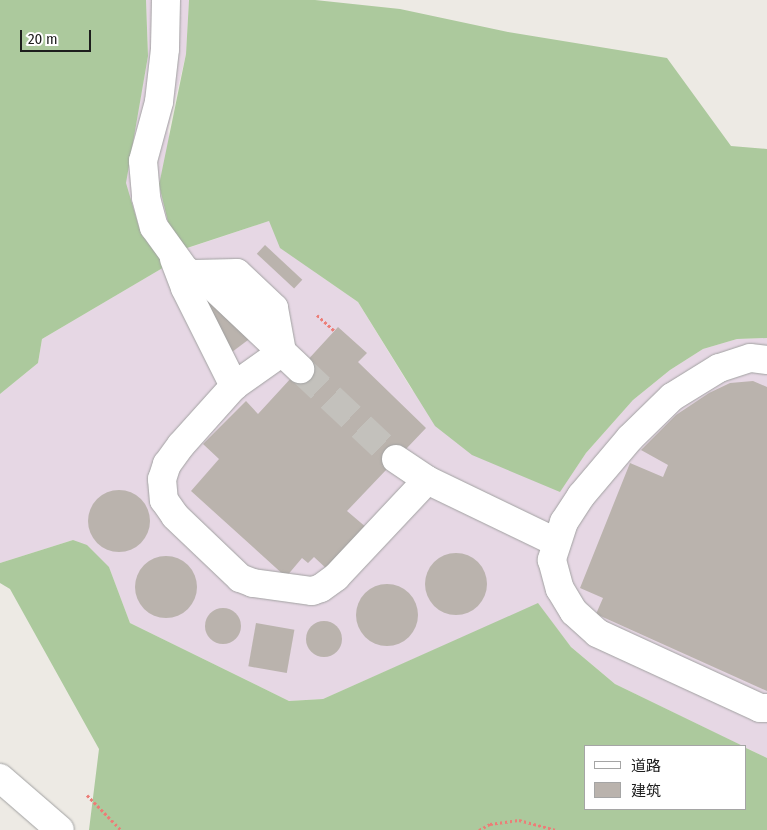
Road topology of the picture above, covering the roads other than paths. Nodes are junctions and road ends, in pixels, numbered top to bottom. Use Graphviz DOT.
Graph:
graph roads {
  1 [pos="166,0"];
  2 [pos="184,266"];
  3 [pos="767,360"];
  4 [pos="234,386"];
  5 [pos="396,459"];
  6 [pos="427,480"];
  7 [pos="556,542"];
  8 [pos="767,708"];
  9 [pos="0,778"];
  10 [pos="60,830"];
  1 -- 2 [label="lane"];
  2 -- 4 [label="lane"];
  2 -- 4 [label="lane"];
  3 -- 7 [label="lane"];
  4 -- 6 [label="lane"];
  5 -- 6 [label="lane"];
  6 -- 7 [label="lane"];
  7 -- 8 [label="lane"];
  9 -- 10 [label="lane"];
}
